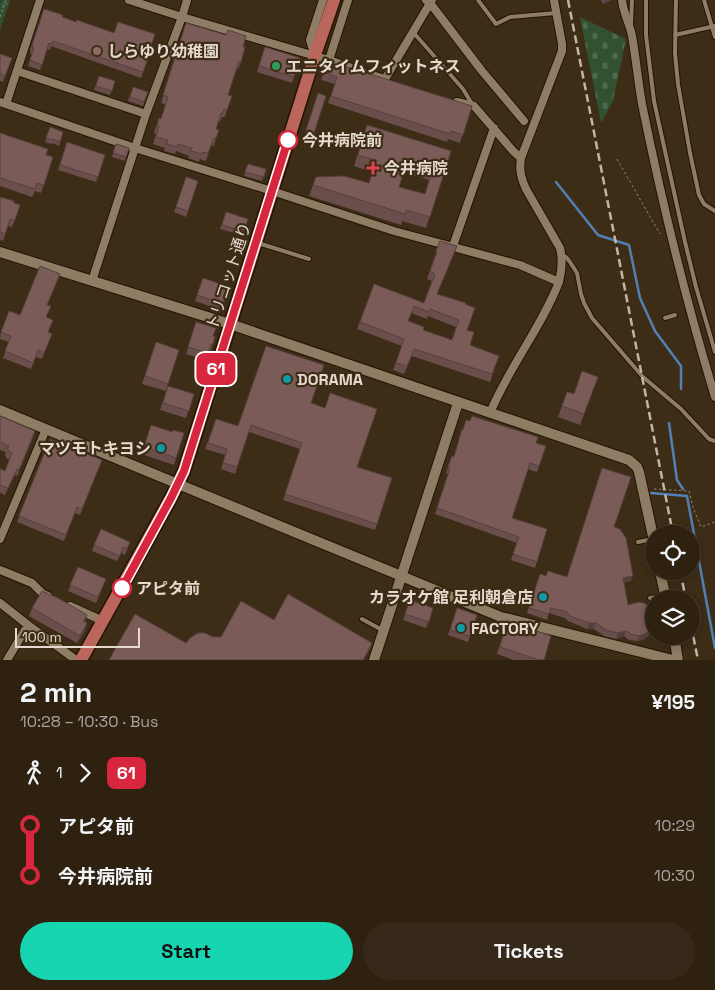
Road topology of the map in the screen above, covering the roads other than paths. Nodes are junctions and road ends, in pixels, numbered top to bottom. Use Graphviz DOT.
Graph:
graph roads {
  1 [pos="40,0"];
  2 [pos="129,0"];
  3 [pos="187,0"];
  4 [pos="323,0"];
  5 [pos="334,0"];
  6 [pos="348,0"];
  7 [pos="478,0"];
  8 [pos="554,0"];
  9 [pos="622,0"];
  10 [pos="632,0"];
  11 [pos="646,0"];
  12 [pos="676,0"];
  13 [pos="704,0"];
  14 [pos="429,1"];
  15 [pos="556,13"];
  16 [pos="182,17"];
  17 [pos="714,26"];
  18 [pos="630,28"];
  19 [pos="413,32"];
  20 [pos="675,35"];
  21 [pos="715,37"];
  22 [pos="315,55"];
  23 [pos="330,60"];
  24 [pos="17,71"];
  25 [pos="385,79"];
  26 [pos="394,82"];
  27 [pos="448,99"];
  28 [pos="3,103"];
  29 [pos="474,106"];
  30 [pos="146,114"];
  31 [pos="524,121"];
  32 [pos="494,128"];
  33 [pos="135,148"];
  34 [pos="521,158"];
  35 [pos="272,191"];
  36 [pos="715,212"];
  37 [pos="256,242"];
  38 [pos="453,246"];
  39 [pos="0,252"];
  40 [pos="562,255"];
  41 [pos="309,259"];
  42 [pos="92,280"];
  43 [pos="559,282"];
  44 [pos="675,315"];
  45 [pos="665,318"];
  46 [pos="230,324"];
  47 [pos="715,352"];
  48 [pos="715,397"];
  49 [pos="458,403"];
  50 [pos="0,410"];
  51 [pos="490,413"];
  52 [pos="46,429"];
  53 [pos="715,441"];
  54 [pos="178,484"];
  55 [pos="650,525"];
  56 [pos="0,539"];
  57 [pos="645,541"];
  58 [pos="638,542"];
  59 [pos="0,570"];
  60 [pos="401,576"];
  61 [pos="51,598"];
  62 [pos="60,601"];
  63 [pos="0,603"];
  64 [pos="362,619"];
  65 [pos="104,621"];
  66 [pos="28,625"];
  67 [pos="383,631"];
  68 [pos="676,645"];
  69 [pos="7,660"];
  70 [pos="76,660"];
  71 [pos="81,660"];
  72 [pos="374,660"];
  73 [pos="673,660"];
  74 [pos="678,660"];
  1 -- 24 [label="street"];
  2 -- 16 [label="street"];
  3 -- 16 [label="street"];
  4 -- 22 [label="street"];
  5 -- 22 [label="highway, トリコット通り"];
  6 -- 23 [label="street"];
  7 -- 15 [label="lane"];
  8 -- 15 [label="street"];
  9 -- 18 [label="street"];
  10 -- 18 [label="lane"];
  11 -- 47 [label="lane"];
  12 -- 20 [label="lane"];
  13 -- 17 [label="lane"];
  14 -- 19 [label="street"];
  14 -- 31 [label="street"];
  15 -- 34 [label="street"];
  16 -- 22 [label="street"];
  16 -- 30 [label="street"];
  17 -- 20 [label="lane"];
  17 -- 21 [label="lane"];
  18 -- 48 [label="street"];
  19 -- 25 [label="street"];
  19 -- 29 [label="lane"];
  20 -- 36 [label="lane"];
  22 -- 23 [label="street"];
  22 -- 35 [label="highway, トリコット通り"];
  23 -- 25 [label="street"];
  24 -- 28 [label="street"];
  24 -- 30 [label="street"];
  25 -- 26 [label="street"];
  27 -- 29 [label="street"];
  28 -- 33 [label="street"];
  29 -- 32 [label="street"];
  30 -- 33 [label="street"];
  32 -- 34 [label="street"];
  32 -- 38 [label="street"];
  33 -- 35 [label="street"];
  33 -- 42 [label="street"];
  34 -- 40 [label="street"];
  35 -- 37 [label="highway, トリコット通り"];
  35 -- 38 [label="street"];
  37 -- 41 [label="lane"];
  37 -- 46 [label="highway, トリコット通り"];
  38 -- 43 [label="street"];
  39 -- 42 [label="street"];
  40 -- 43 [label="street"];
  40 -- 53 [label="lane"];
  42 -- 46 [label="street"];
  43 -- 51 [label="street"];
  44 -- 45 [label="lane"];
  46 -- 49 [label="street"];
  46 -- 54 [label="highway, トリコット通り"];
  49 -- 51 [label="street"];
  49 -- 60 [label="street"];
  50 -- 52 [label="street"];
  51 -- 55 [label="street"];
  52 -- 54 [label="street"];
  52 -- 56 [label="street"];
  54 -- 60 [label="street"];
  54 -- 65 [label="highway, トリコット通り"];
  57 -- 58 [label="lane"];
  59 -- 61 [label="street"];
  60 -- 67 [label="street"];
  60 -- 73 [label="street"];
  62 -- 65 [label="street"];
  63 -- 66 [label="street"];
  64 -- 67 [label="lane"];
  65 -- 71 [label="highway, トリコット通り"];
  66 -- 69 [label="street"];
  66 -- 70 [label="street"];
  67 -- 72 [label="street"];
  68 -- 74 [label="street"];
}
